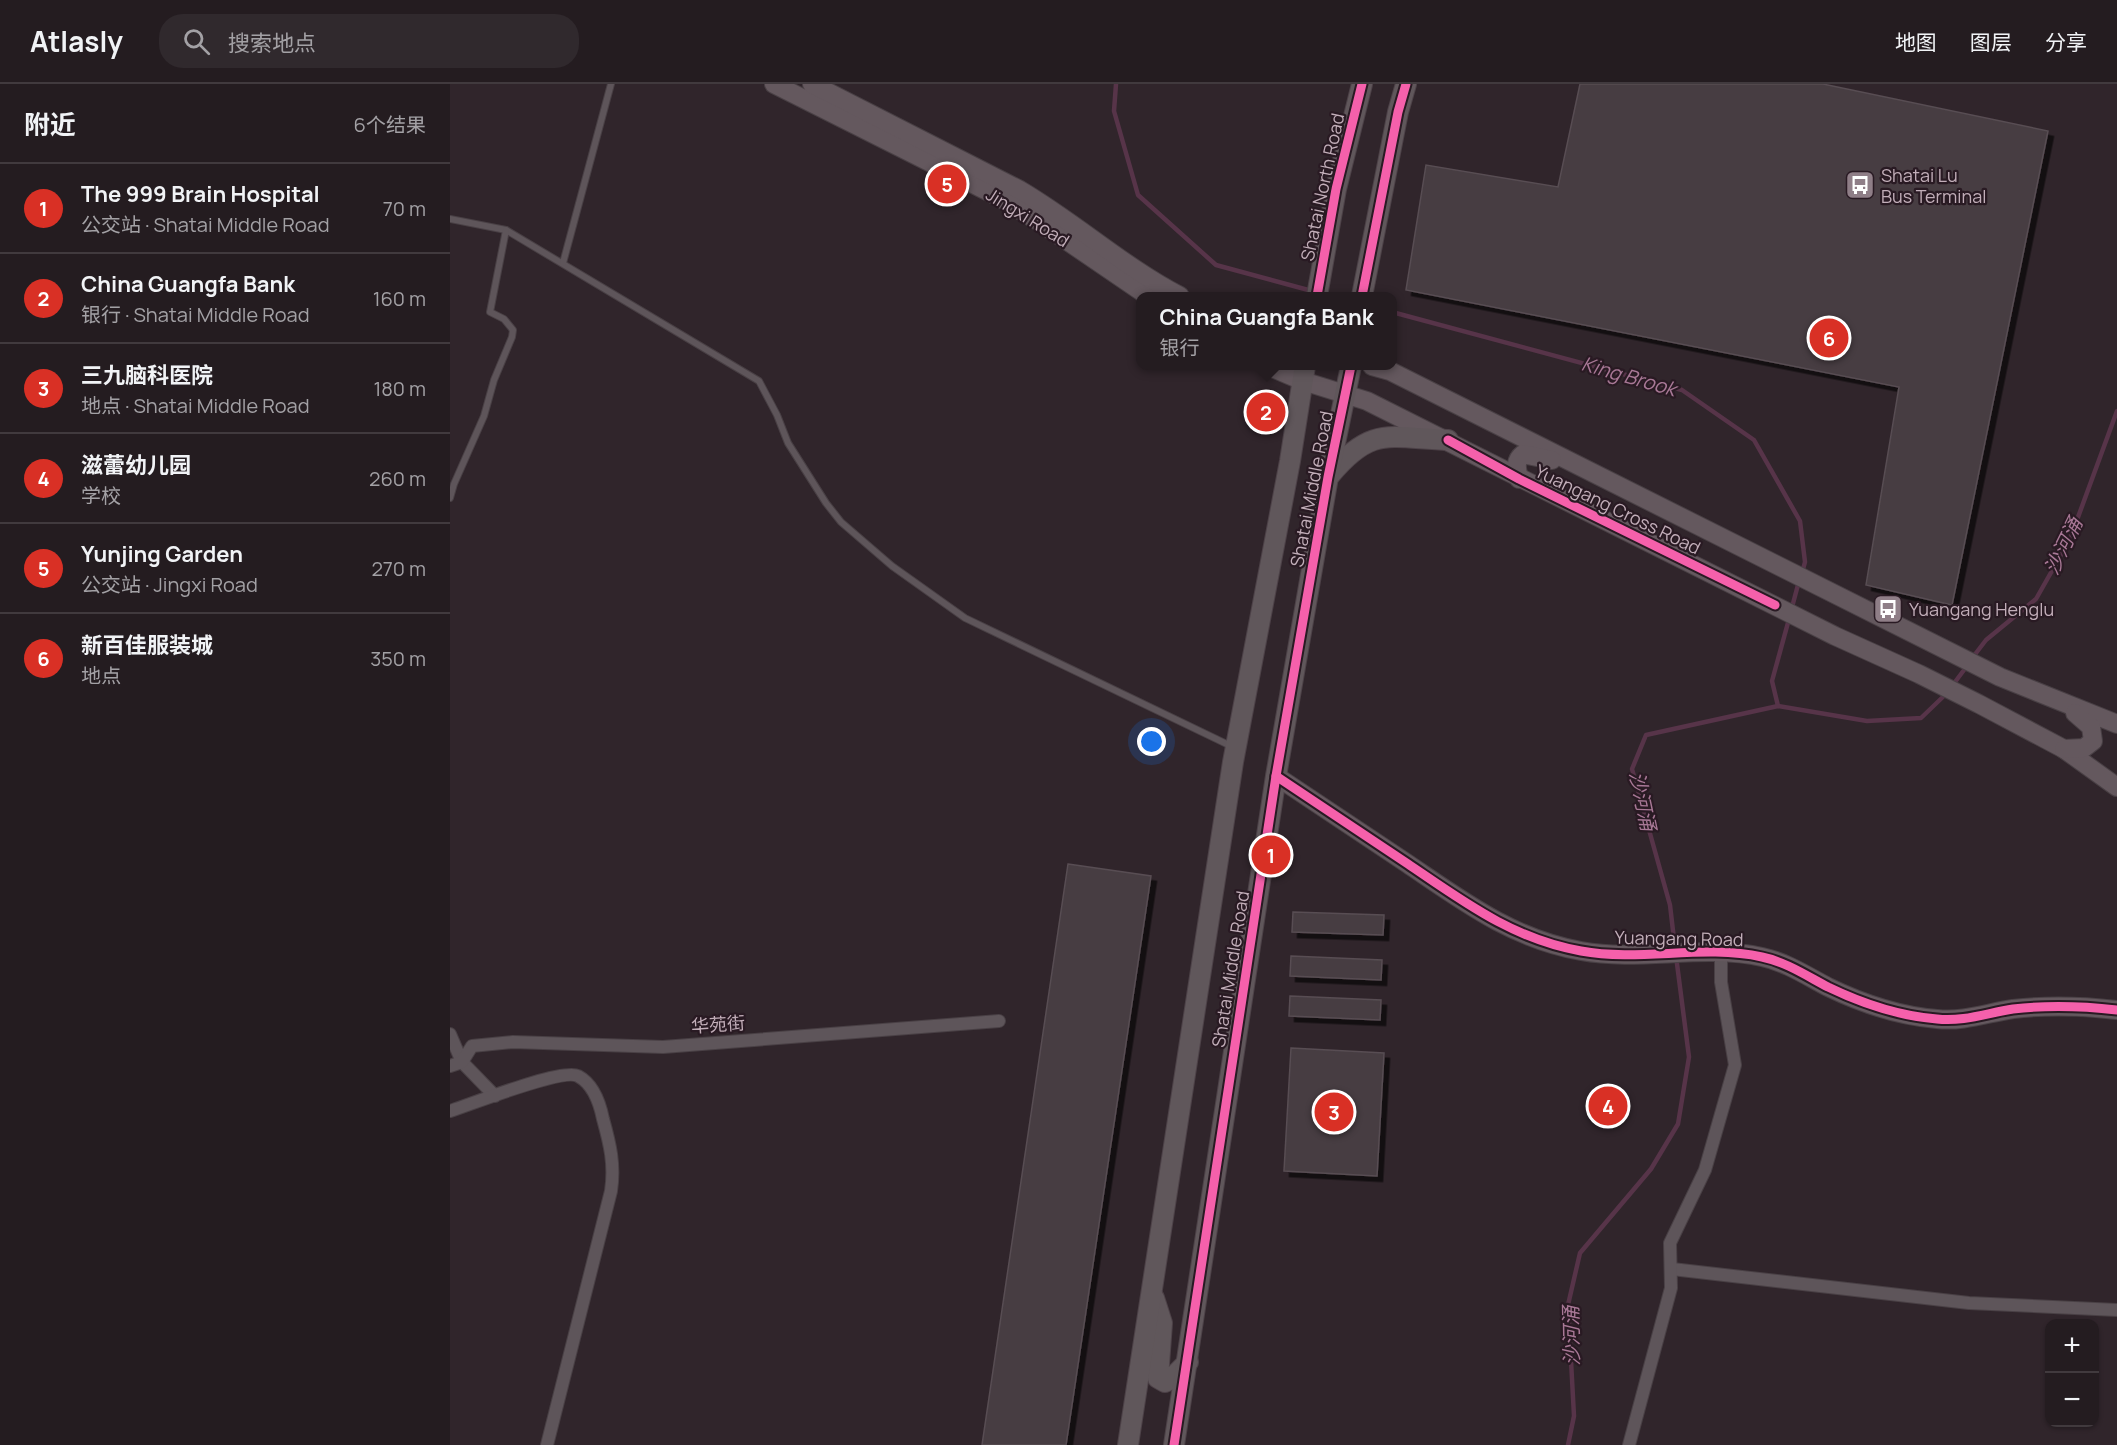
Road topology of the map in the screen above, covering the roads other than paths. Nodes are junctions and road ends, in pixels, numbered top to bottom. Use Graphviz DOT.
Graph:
graph roads {
  1 [pos="611,84"];
  2 [pos="774,84"];
  3 [pos="812,84"];
  4 [pos="1362,84"];
  5 [pos="1406,84"];
  6 [pos="450,219"];
  7 [pos="506,230"];
  8 [pos="563,263"];
  9 [pos="1364,287"];
  10 [pos="1141,292"];
  11 [pos="1172,292"];
  12 [pos="1318,292"];
  13 [pos="1289,370"];
  14 [pos="1350,370"];
  15 [pos="1386,370"];
  16 [pos="1304,373"];
  17 [pos="1346,394"];
  18 [pos="1448,440"];
  19 [pos="1572,464"];
  20 [pos="1328,477"];
  21 [pos="1519,479"];
  22 [pos="450,498"];
  23 [pos="2067,706"];
  24 [pos="2117,724"];
  25 [pos="1236,749"];
  26 [pos="2064,749"];
  27 [pos="1276,776"];
  28 [pos="2117,787"];
  29 [pos="1712,953"];
  30 [pos="2117,1010"];
  31 [pos="999,1021"];
  32 [pos="450,1034"];
  33 [pos="456,1064"];
  34 [pos="495,1096"];
  35 [pos="450,1111"];
  36 [pos="1672,1269"];
  37 [pos="1152,1293"];
  38 [pos="2117,1310"];
  39 [pos="1188,1362"];
  40 [pos="547,1445"];
  41 [pos="1128,1445"];
  42 [pos="1174,1445"];
  43 [pos="1629,1445"];
  1 -- 8 [label="lane"];
  2 -- 10 [label="main road, Jingxi Road"];
  3 -- 11 [label="main road, Jingxi Road"];
  4 -- 12 [label="main road, Shatai North Road"];
  5 -- 9 [label="main road"];
  6 -- 7 [label="lane"];
  7 -- 8 [label="lane"];
  7 -- 22 [label="lane"];
  8 -- 25 [label="lane"];
  13 -- 16 [label="main road"];
  14 -- 17 [label="main road"];
  15 -- 19 [label="main road, Yuangang Cross Road"];
  16 -- 17 [label="main road"];
  16 -- 25 [label="main road, Shatai Middle Road"];
  17 -- 18 [label="main road, Yuangang Cross Road"];
  17 -- 20 [label="main road, Shatai Middle Road"];
  18 -- 20 [label="main road"];
  18 -- 21 [label="main road, Yuangang Cross Road"];
  19 -- 21 [label="main road"];
  19 -- 23 [label="main road, Yuangang Cross Road"];
  20 -- 27 [label="main road, Shatai Middle Road"];
  21 -- 26 [label="main road, Yuangang Cross Road"];
  23 -- 24 [label="main road, Yuangang Cross Road"];
  23 -- 26 [label="main road"];
  25 -- 37 [label="main road, Shatai Middle Road"];
  26 -- 28 [label="main road, Yuangang Cross Road"];
  27 -- 29 [label="main road, Yuangang Road"];
  27 -- 39 [label="main road, Shatai Middle Road"];
  29 -- 30 [label="main road, Yuangang Road"];
  29 -- 36 [label="street"];
  31 -- 33 [label="street, 华苑街"];
  32 -- 33 [label="street"];
  33 -- 34 [label="street"];
  34 -- 35 [label="street"];
  34 -- 40 [label="street"];
  36 -- 38 [label="street"];
  36 -- 43 [label="street"];
  37 -- 39 [label="main road"];
  37 -- 41 [label="main road, Shatai Middle Road"];
  39 -- 42 [label="main road, Shatai Middle Road"];
}
